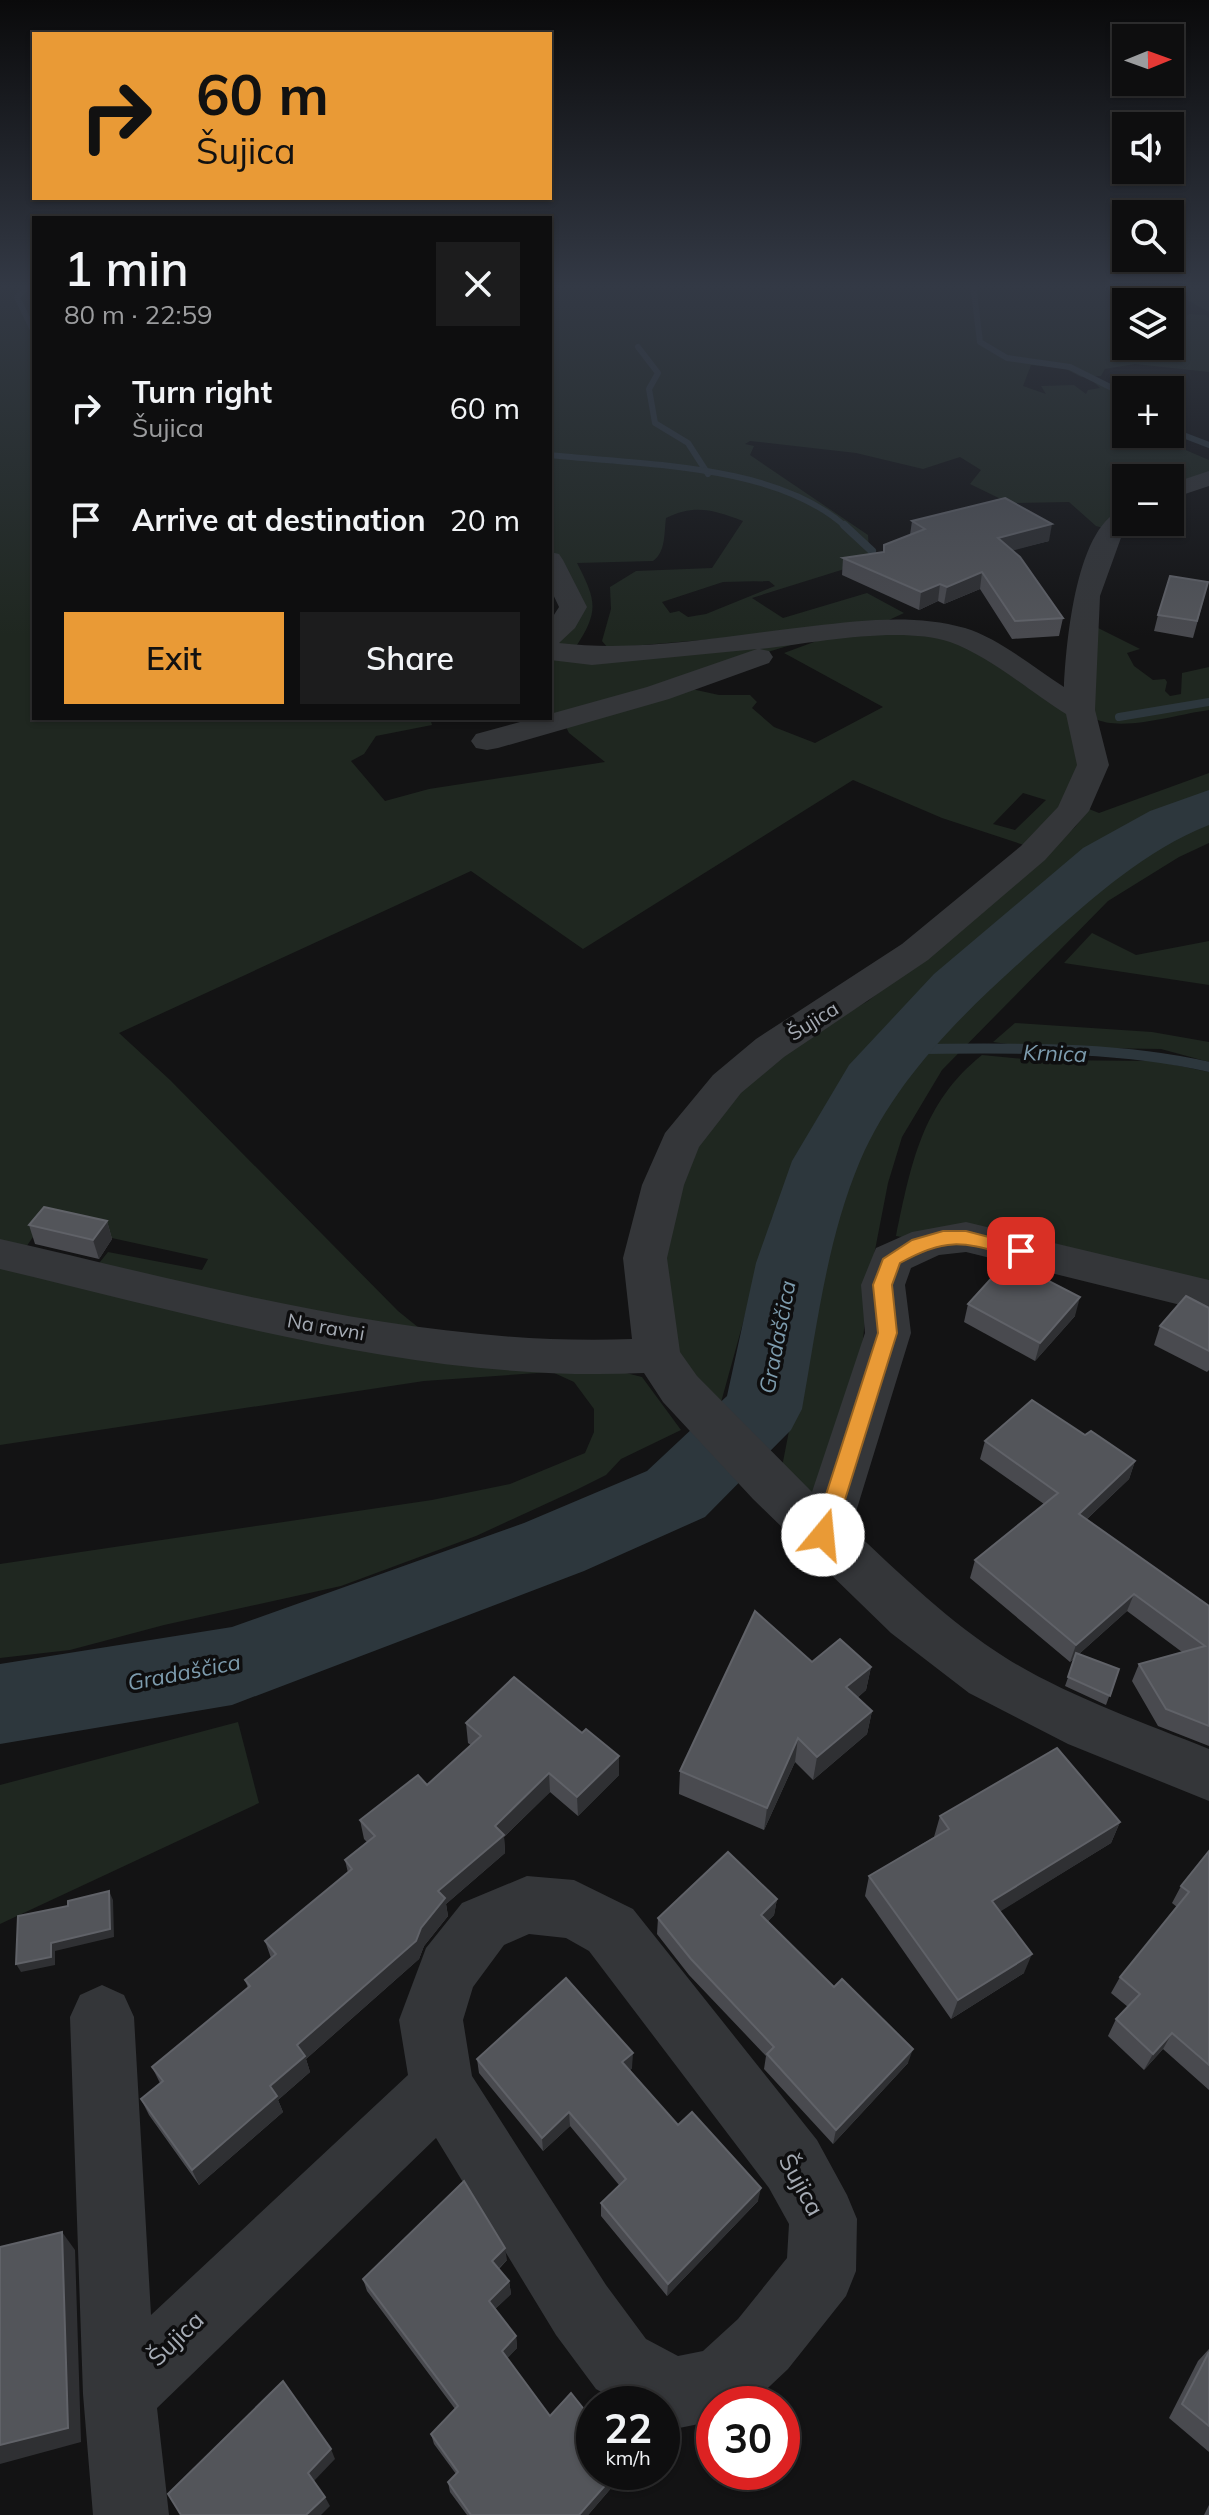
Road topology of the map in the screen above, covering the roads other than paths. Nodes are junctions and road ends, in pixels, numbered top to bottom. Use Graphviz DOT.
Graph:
graph roads {
  1 [pos="1209,478"];
  2 [pos="1184,487"];
  3 [pos="1112,531"];
  4 [pos="552,564"];
  5 [pos="820,633"];
  6 [pos="552,635"];
  7 [pos="552,651"];
  8 [pos="1080,710"];
  9 [pos="487,741"];
  10 [pos="0,1254"];
  11 [pos="1209,1296"];
  12 [pos="668,1372"];
  13 [pos="823,1535"];
  14 [pos="1209,1775"];
  15 [pos="102,2017"];
  16 [pos="442,2087"];
  17 [pos="119,2394"];
  18 [pos="131,2515"];
  1 -- 2 [label="street"];
  3 -- 8 [label="street, Šujica"];
  4 -- 6 [label="street"];
  5 -- 7 [label="street"];
  5 -- 8 [label="street"];
  5 -- 9 [label="street"];
  8 -- 12 [label="street, Šujica"];
  10 -- 12 [label="street, Na ravni"];
  11 -- 13 [label="street"];
  12 -- 13 [label="street"];
  13 -- 14 [label="street"];
  15 -- 17 [label="street, Šujica"];
  16 -- 16 [label="street, Šujica"];
  16 -- 17 [label="street, Šujica"];
  17 -- 18 [label="street, Šujica"];
}
